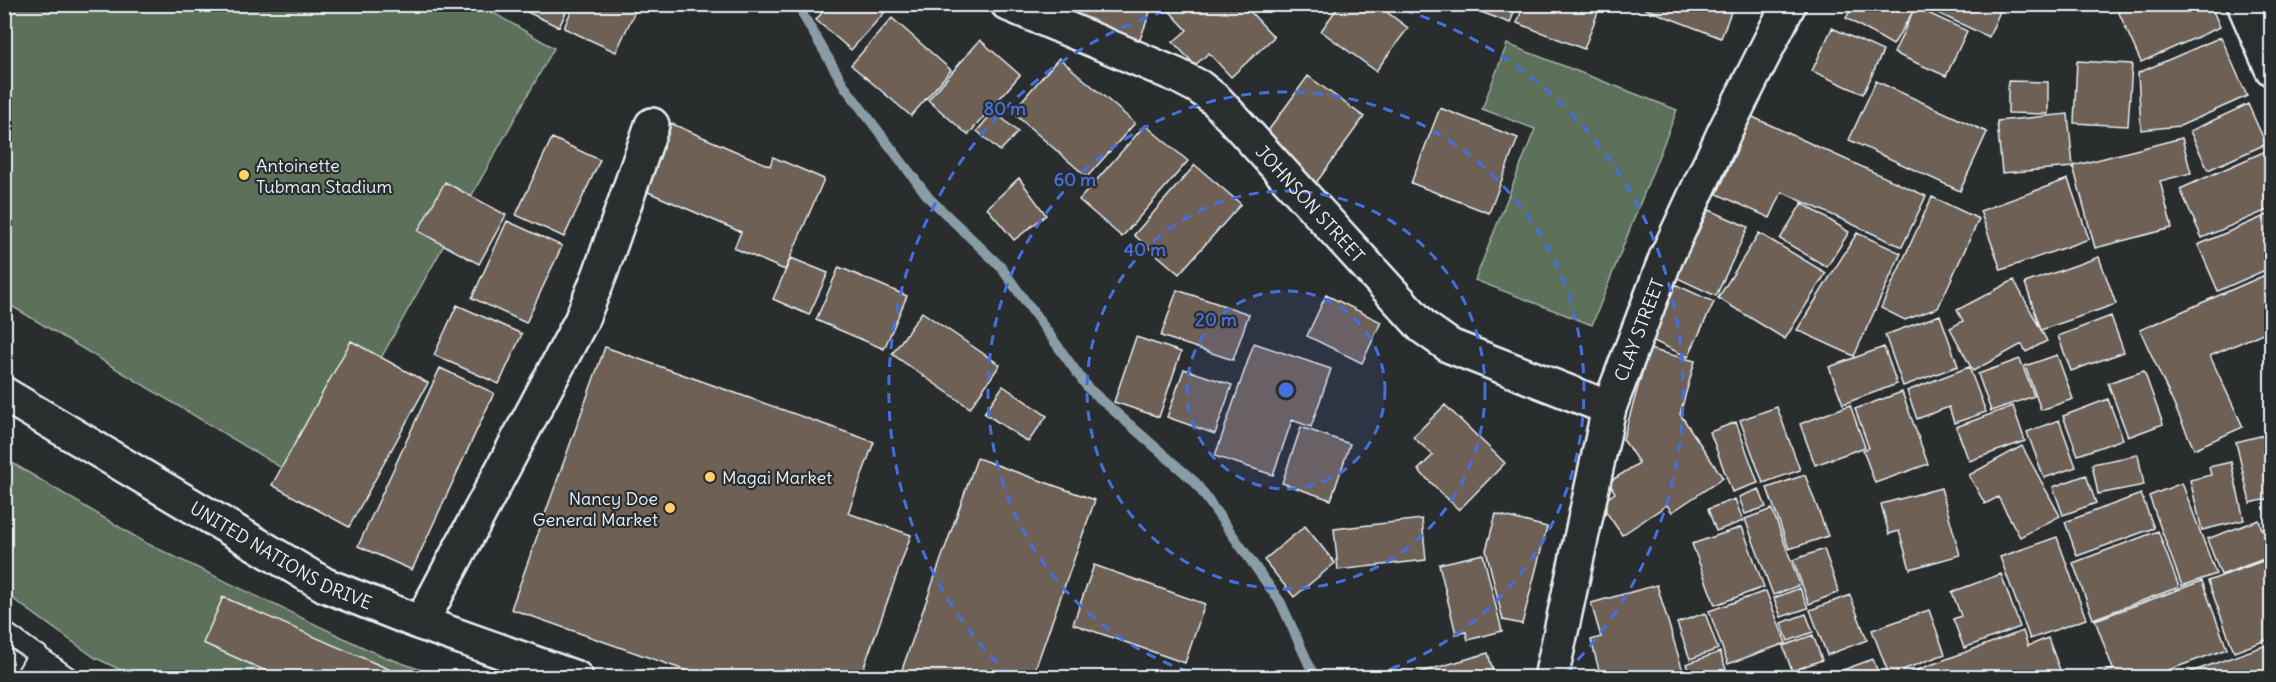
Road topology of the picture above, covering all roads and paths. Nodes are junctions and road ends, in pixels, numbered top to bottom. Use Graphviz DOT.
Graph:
graph roads {
  1 [pos="1008,4"];
  2 [pos="1789,4"];
  3 [pos="2244,4"];
  4 [pos="2271,69"];
  5 [pos="652,124"];
  6 [pos="4,394"];
  7 [pos="1609,408"];
  8 [pos="421,623"];
  9 [pos="4,631"];
  10 [pos="38,654"];
  11 [pos="24,678"];
  12 [pos="70,678"];
  13 [pos="576,678"];
  14 [pos="1551,678"];
  1 -- 7 [label="street, JOHNSON STREET"];
  2 -- 7 [label="street, CLAY STREET"];
  3 -- 4 [label="street"];
  5 -- 8 [label="street"];
  6 -- 8 [label="street, UNITED NATIONS DRIVE"];
  7 -- 14 [label="street, CLAY STREET"];
  8 -- 13 [label="street, UNITED NATIONS DRIVE"];
  9 -- 10 [label="lane"];
  10 -- 11 [label="lane"];
  10 -- 12 [label="lane"];
}
